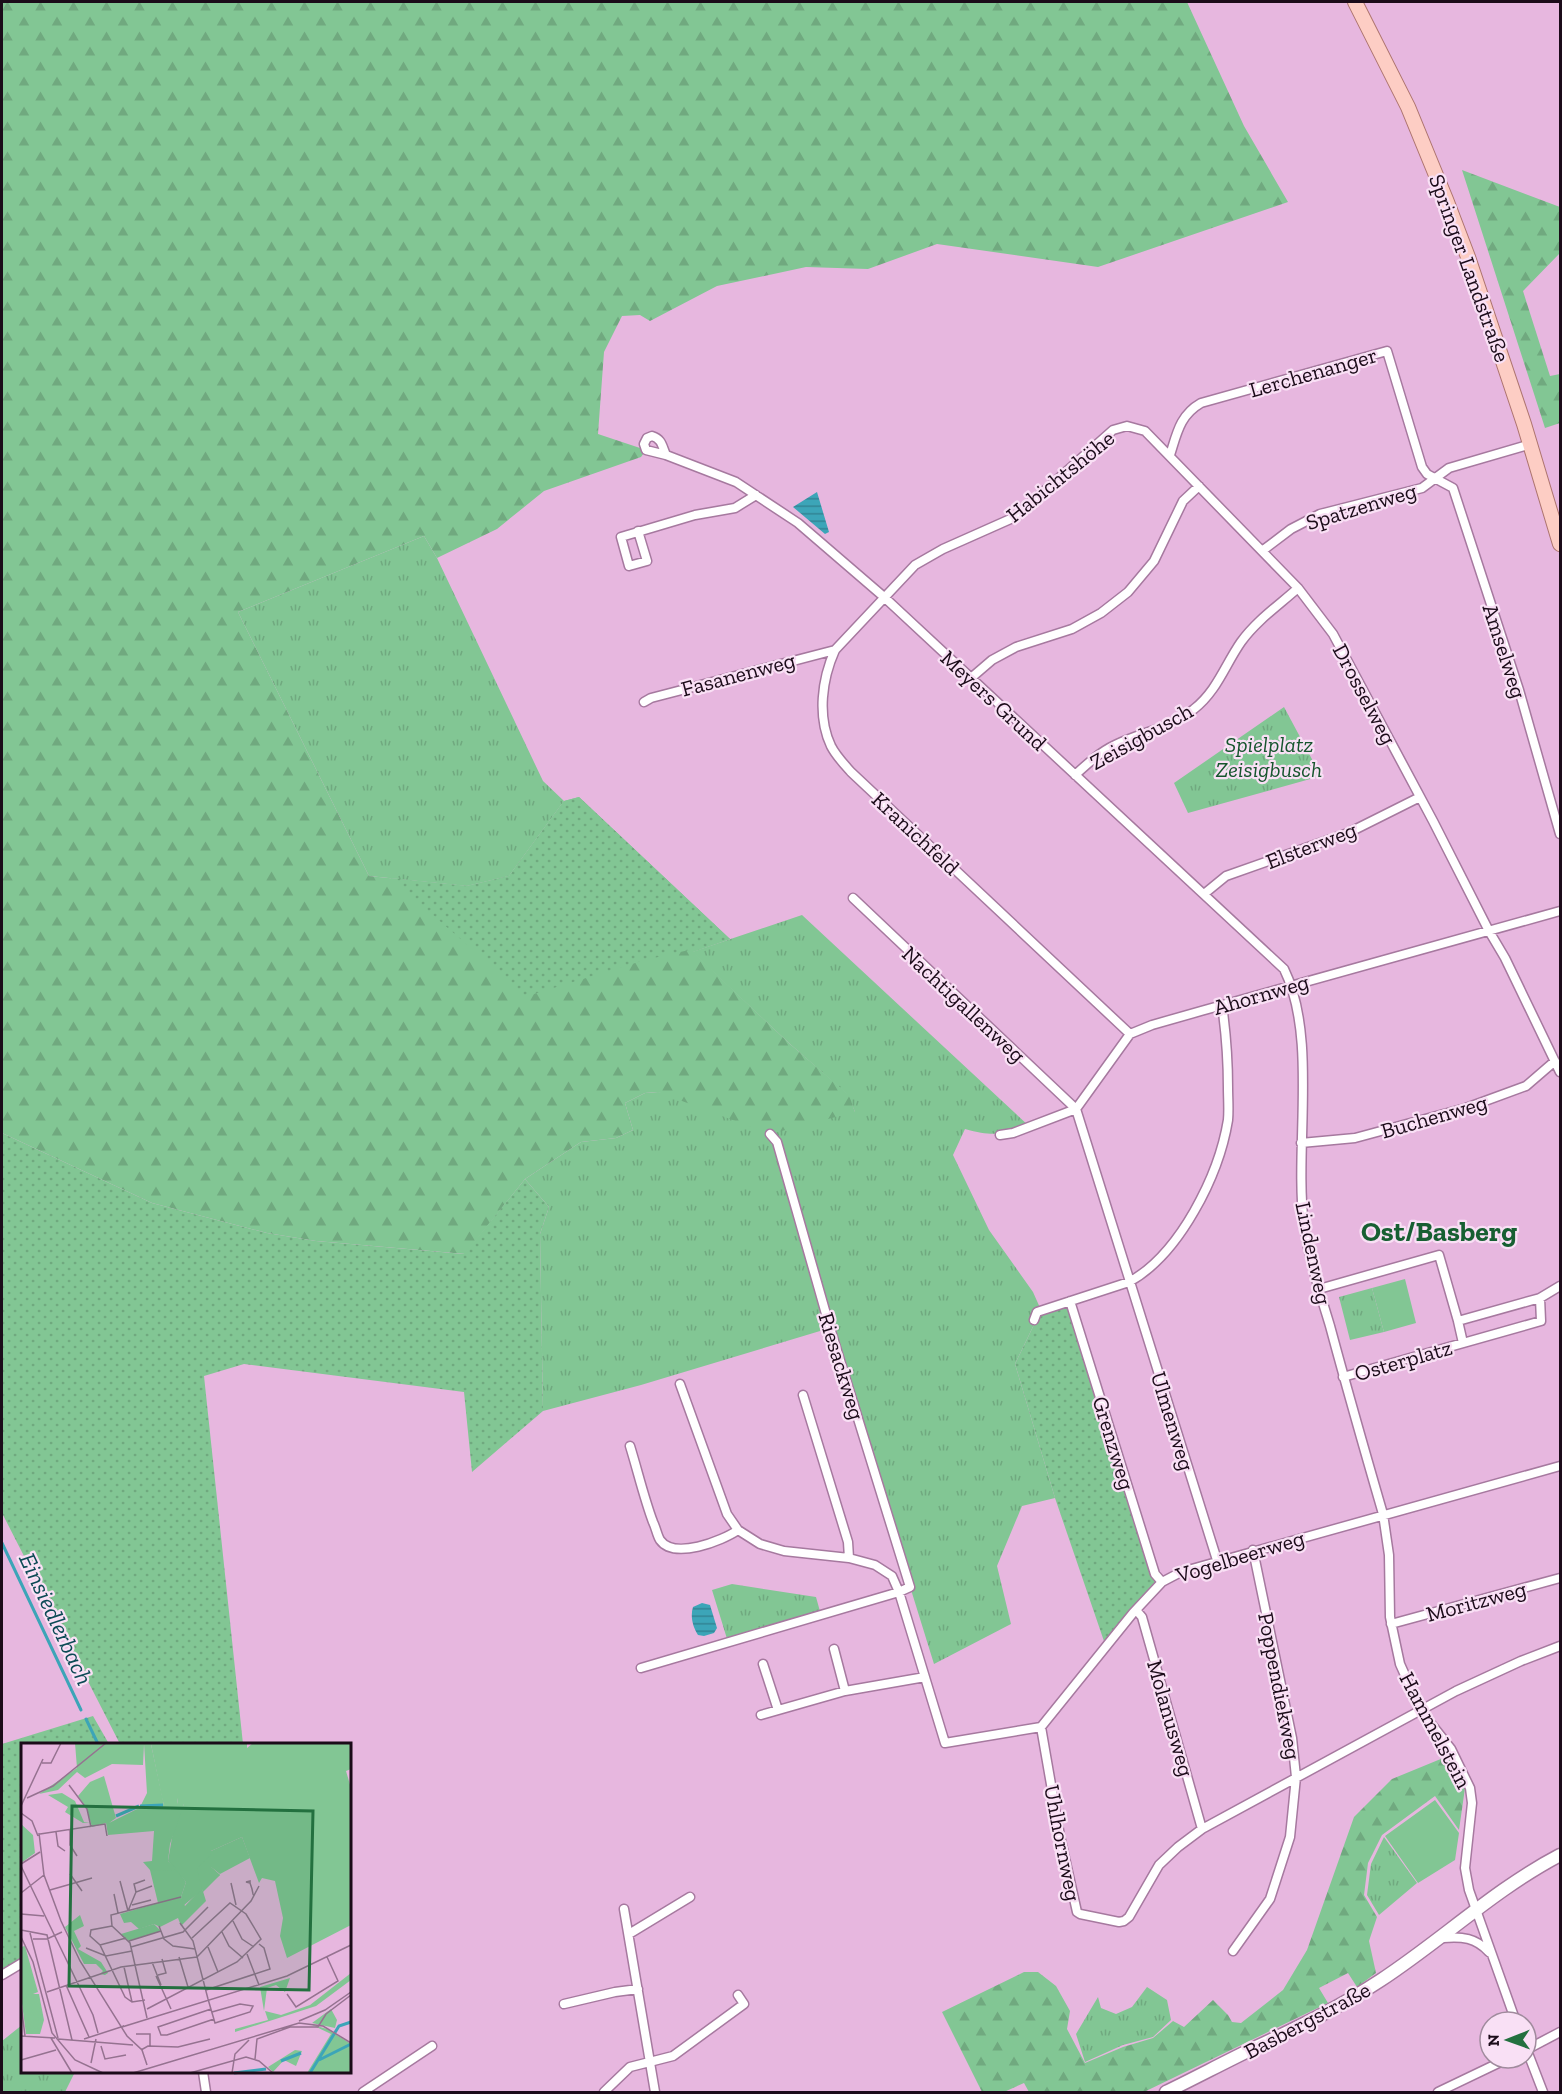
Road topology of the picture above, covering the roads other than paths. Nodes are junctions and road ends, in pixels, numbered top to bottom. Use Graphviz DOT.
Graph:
graph roads {
  1 [pos="1355,2"];
  2 [pos="1531,444"];
  3 [pos="666,455"];
  4 [pos="1170,455"];
  5 [pos="1435,479"];
  6 [pos="1199,486"];
  7 [pos="756,495"];
  8 [pos="638,531"];
  9 [pos="1560,544"];
  10 [pos="1262,551"];
  11 [pos="1298,588"];
  12 [pos="884,597"];
  13 [pos="834,650"];
  14 [pos="971,678"];
  15 [pos="644,702"];
  16 [pos="1075,775"];
  17 [pos="1420,797"];
  18 [pos="1560,834"];
  19 [pos="1204,894"];
  20 [pos="853,898"];
  21 [pos="1560,911"];
  22 [pos="1489,931"];
  23 [pos="1292,985"];
  24 [pos="1222,1005"];
  25 [pos="1130,1034"];
  26 [pos="1555,1061"];
  27 [pos="1560,1072"];
  28 [pos="1076,1109"];
  29 [pos="770,1134"];
  30 [pos="1000,1135"];
  31 [pos="1301,1143"];
  32 [pos="1129,1282"];
  33 [pos="1560,1286"];
  34 [pos="1319,1289"];
  35 [pos="1540,1298"];
  36 [pos="1070,1301"];
  37 [pos="1034,1320"];
  38 [pos="1458,1321"];
  39 [pos="1463,1343"];
  40 [pos="1343,1377"];
  41 [pos="680,1384"];
  42 [pos="803,1395"];
  43 [pos="630,1446"];
  44 [pos="1560,1466"];
  45 [pos="1383,1514"];
  46 [pos="738,1530"];
  47 [pos="1253,1550"];
  48 [pos="849,1558"];
  49 [pos="1217,1560"];
  50 [pos="1560,1578"];
  51 [pos="1162,1582"];
  52 [pos="899,1592"];
  53 [pos="1136,1610"];
  54 [pos="1391,1624"];
  55 [pos="1560,1646"];
  56 [pos="834,1649"];
  57 [pos="763,1664"];
  58 [pos="641,1668"];
  59 [pos="925,1677"];
  60 [pos="845,1691"];
  61 [pos="778,1710"];
  62 [pos="1421,1711"];
  63 [pos="761,1715"];
  64 [pos="1041,1727"];
  65 [pos="1296,1777"];
  66 [pos="1202,1829"];
  67 [pos="1560,1855"];
  68 [pos="690,1897"];
  69 [pos="624,1909"];
  70 [pos="1476,1910"];
  71 [pos="629,1934"];
  72 [pos="1443,1938"];
  73 [pos="1233,1951"];
  74 [pos="1493,1957"];
  75 [pos="21,1963"];
  76 [pos="2,1975"];
  77 [pos="638,1989"];
  78 [pos="738,1995"];
  79 [pos="564,2004"];
  80 [pos="1512,2010"];
  81 [pos="1560,2032"];
  82 [pos="1538,2043"];
  83 [pos="432,2046"];
  84 [pos="648,2061"];
  85 [pos="1484,2070"];
  86 [pos="1534,2070"];
  87 [pos="203,2073"];
  88 [pos="206,2092"];
  89 [pos="363,2092"];
  90 [pos="604,2092"];
  91 [pos="655,2092"];
  92 [pos="1167,2092"];
  93 [pos="1438,2092"];
  94 [pos="1543,2092"];
  1 -- 2 [label="main road, Springer Landstraße"];
  2 -- 5 [label="street, Spatzenweg"];
  2 -- 9 [label="main road, Springer Landstraße"];
  3 -- 7 [label="street, Meyers Grund"];
  4 -- 5 [label="street, Lerchenanger"];
  4 -- 6 [label="street, Habichtshöhe"];
  4 -- 12 [label="street, Habichtshöhe"];
  5 -- 10 [label="street, Spatzenweg"];
  5 -- 18 [label="street, Amselweg"];
  6 -- 10 [label="street, Drosselweg"];
  6 -- 14 [label="street"];
  7 -- 8 [label="street"];
  7 -- 12 [label="street, Meyers Grund"];
  10 -- 11 [label="street, Drosselweg"];
  11 -- 16 [label="street, Zeisigbusch"];
  11 -- 17 [label="street, Drosselweg"];
  12 -- 13 [label="street, Kranichfeld"];
  12 -- 14 [label="street, Meyers Grund"];
  13 -- 15 [label="street, Fasanenweg"];
  13 -- 25 [label="street, Kranichfeld"];
  14 -- 16 [label="street, Meyers Grund"];
  16 -- 19 [label="street, Meyers Grund"];
  17 -- 19 [label="street, Elsterweg"];
  17 -- 22 [label="street, Drosselweg"];
  19 -- 23 [label="street, Meyers Grund"];
  20 -- 28 [label="street, Nachtigallenweg"];
  21 -- 22 [label="street, Ahornweg"];
  22 -- 23 [label="street, Ahornweg"];
  22 -- 26 [label="street, Drosselweg"];
  23 -- 24 [label="street, Ahornweg"];
  23 -- 31 [label="street, Lindenweg"];
  24 -- 25 [label="street, Ahornweg"];
  24 -- 32 [label="street"];
  25 -- 28 [label="street"];
  26 -- 27 [label="street, Drosselweg"];
  26 -- 31 [label="street, Buchenweg"];
  28 -- 30 [label="street"];
  28 -- 32 [label="street, Ulmenweg"];
  29 -- 52 [label="street, Riesackweg"];
  31 -- 34 [label="street, Lindenweg"];
  32 -- 36 [label="street"];
  32 -- 49 [label="street, Ulmenweg"];
  33 -- 35 [label="street, Osterplatz"];
  34 -- 38 [label="street, Osterplatz"];
  34 -- 40 [label="street, Lindenweg"];
  35 -- 38 [label="street, Osterplatz"];
  35 -- 39 [label="street, Osterplatz"];
  36 -- 37 [label="street"];
  36 -- 51 [label="street, Grenzweg"];
  38 -- 39 [label="street, Osterplatz"];
  39 -- 40 [label="street, Osterplatz"];
  40 -- 45 [label="street, Lindenweg"];
  41 -- 46 [label="street"];
  42 -- 48 [label="street"];
  43 -- 46 [label="street"];
  44 -- 45 [label="street, Vogelbeerweg"];
  45 -- 47 [label="street, Vogelbeerweg"];
  45 -- 54 [label="street, Hammelstein"];
  46 -- 48 [label="street"];
  47 -- 49 [label="street, Vogelbeerweg"];
  47 -- 65 [label="street, Poppendiekweg"];
  48 -- 52 [label="street"];
  49 -- 51 [label="street, Vogelbeerweg"];
  50 -- 54 [label="street, Moritzweg"];
  51 -- 53 [label="street, Vogelbeerweg"];
  52 -- 58 [label="street"];
  52 -- 59 [label="street"];
  53 -- 64 [label="street, Vogelbeerweg"];
  53 -- 66 [label="street, Molanusweg"];
  54 -- 62 [label="street, Hammelstein"];
  55 -- 62 [label="street"];
  56 -- 60 [label="street"];
  57 -- 61 [label="street"];
  59 -- 60 [label="street"];
  59 -- 64 [label="street"];
  60 -- 61 [label="street"];
  61 -- 63 [label="street"];
  62 -- 65 [label="street"];
  62 -- 70 [label="street, Hammelstein"];
  64 -- 66 [label="street, Uhlhornweg"];
  65 -- 66 [label="street"];
  65 -- 73 [label="street, Poppendiekweg"];
  67 -- 70 [label="main road, Basbergstraße"];
  68 -- 71 [label="street"];
  69 -- 71 [label="street"];
  70 -- 72 [label="main road, Basbergstraße"];
  70 -- 74 [label="street, Hammelstein"];
  71 -- 77 [label="street"];
  72 -- 74 [label="street"];
  72 -- 92 [label="main road, Basbergstraße"];
  74 -- 80 [label="street, Hammelstein"];
  75 -- 76 [label="street"];
  77 -- 79 [label="street"];
  77 -- 84 [label="street"];
  78 -- 84 [label="street"];
  81 -- 82 [label="street"];
  83 -- 89 [label="street"];
  84 -- 90 [label="street"];
  84 -- 91 [label="street"];
  85 -- 93 [label="street"];
  86 -- 94 [label="street"];
  87 -- 88 [label="street"];
}
